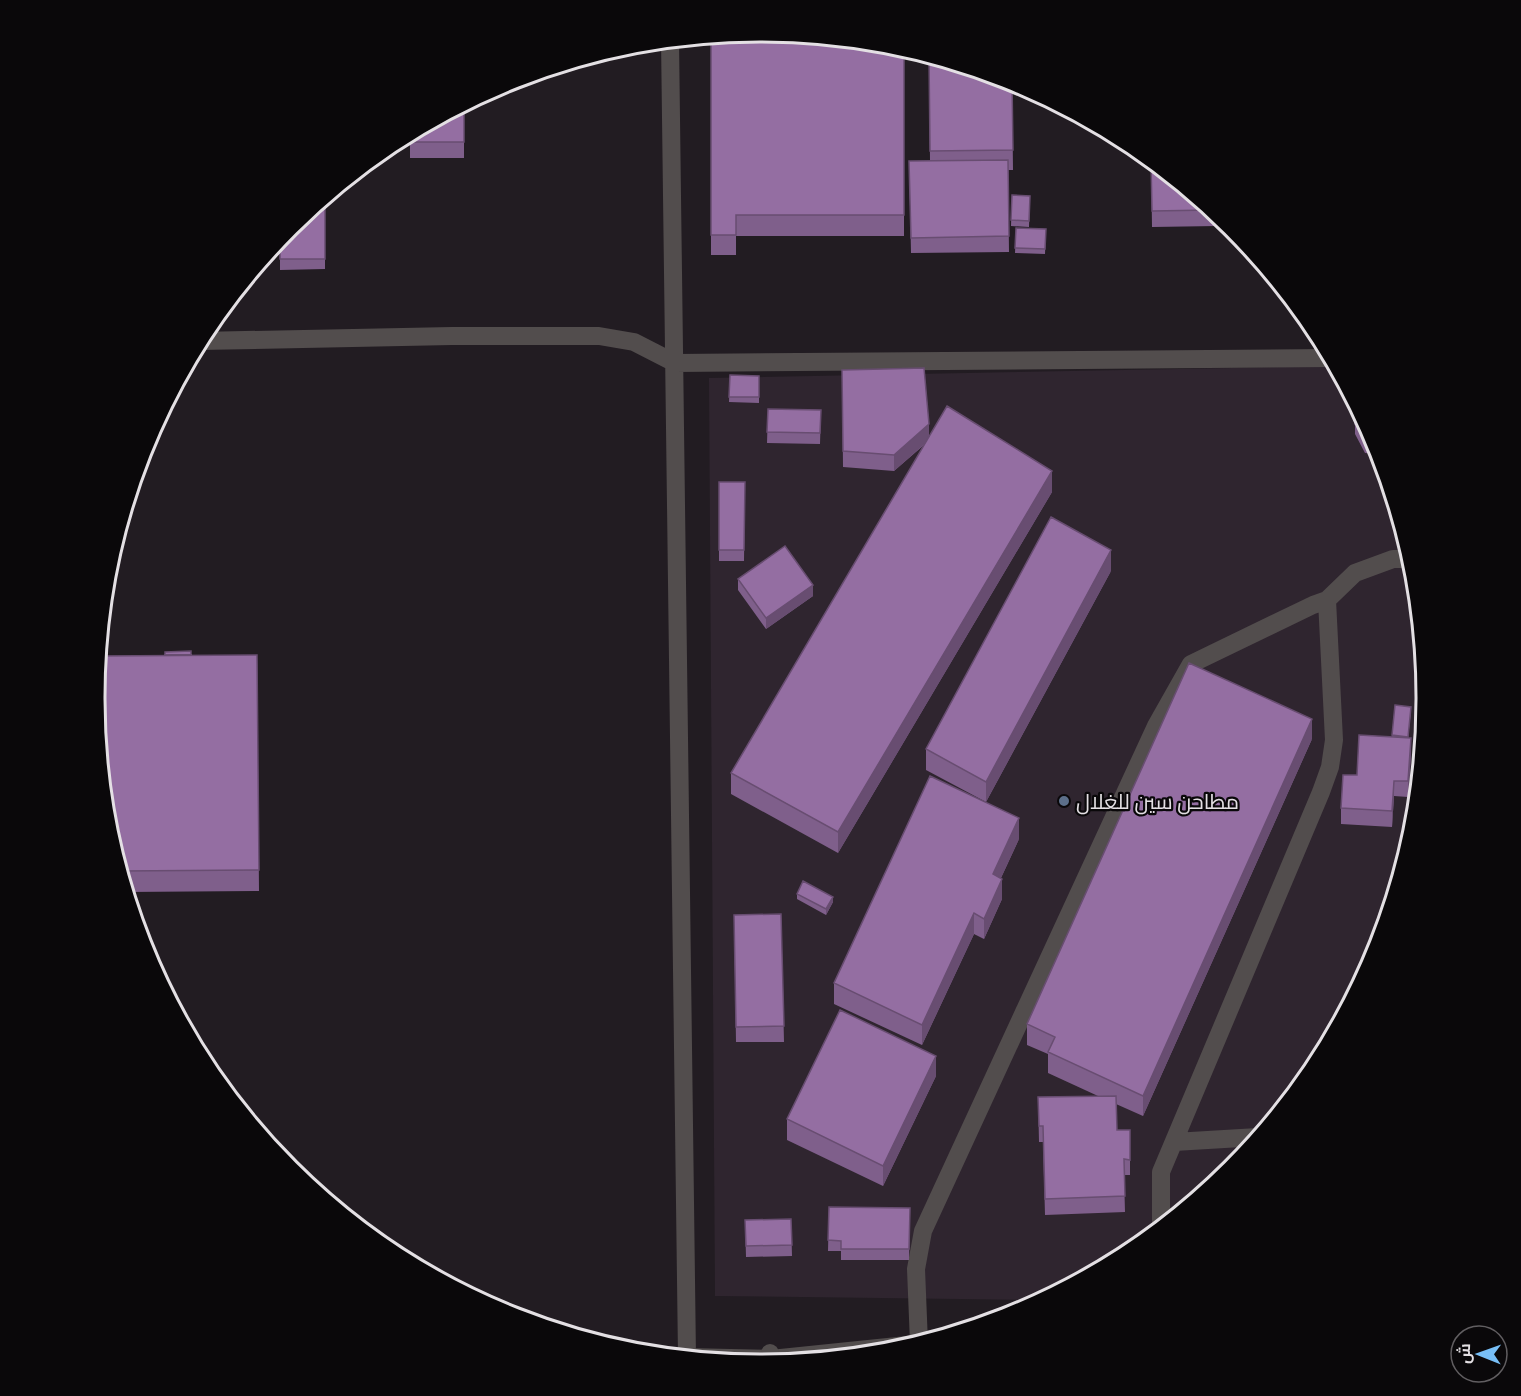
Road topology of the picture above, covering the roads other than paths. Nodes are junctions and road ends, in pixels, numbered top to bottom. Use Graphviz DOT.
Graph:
graph roads {
  1 [pos="670,49"];
  2 [pos="211,341"];
  3 [pos="1321,358"];
  4 [pos="675,363"];
  5 [pos="1401,559"];
  6 [pos="1327,600"];
  7 [pos="1248,1138"];
  8 [pos="1174,1142"];
  9 [pos="1161,1217"];
  10 [pos="918,1335"];
  11 [pos="686,1349"];
  1 -- 4 [label="street"];
  2 -- 4 [label="street"];
  3 -- 4 [label="street"];
  4 -- 11 [label="street"];
  5 -- 6 [label="street"];
  6 -- 8 [label="street"];
  6 -- 10 [label="street"];
  7 -- 8 [label="street"];
  8 -- 9 [label="street"];
}
